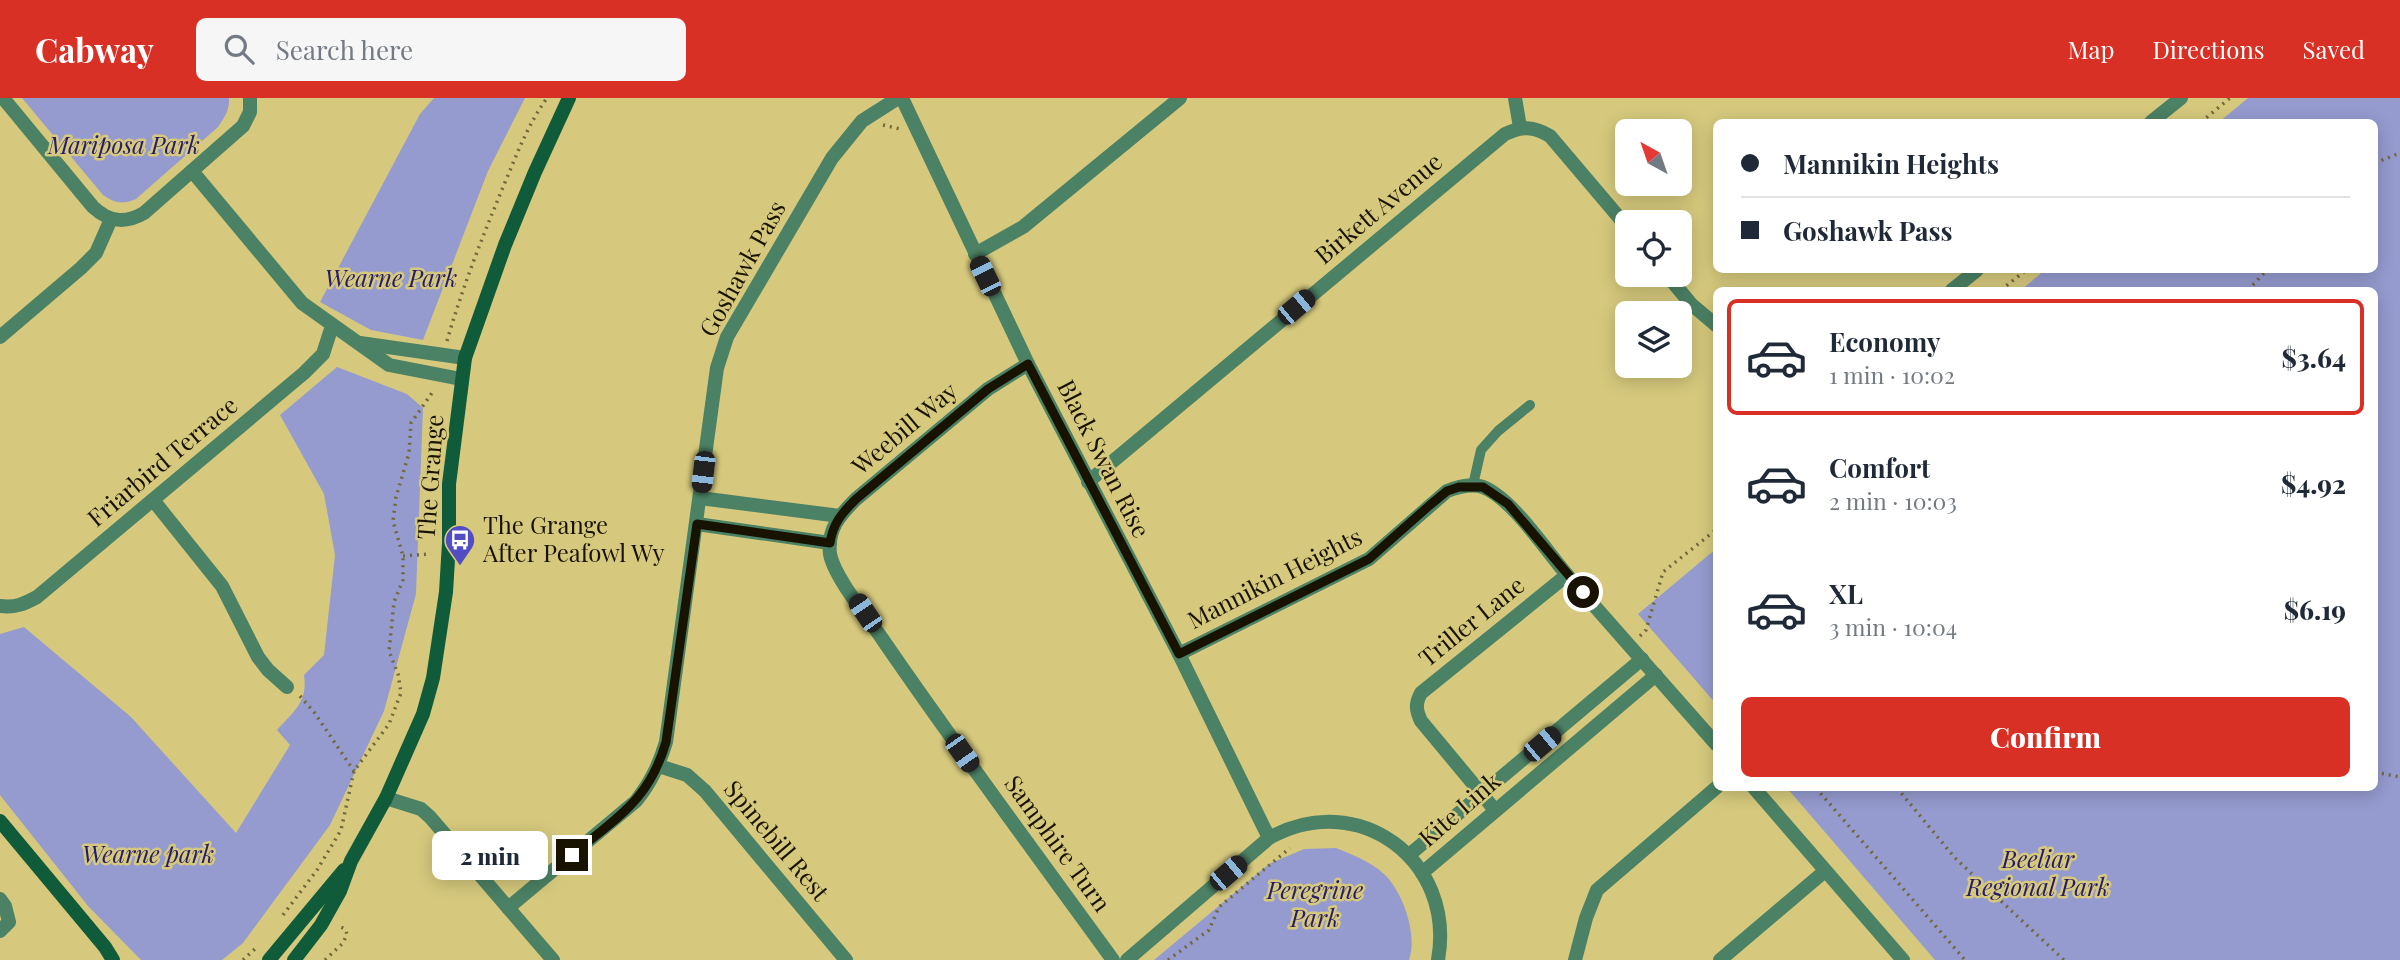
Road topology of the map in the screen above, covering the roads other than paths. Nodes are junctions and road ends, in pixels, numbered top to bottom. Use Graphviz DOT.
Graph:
graph roads {
  1 [pos="3,98"];
  2 [pos="250,98"];
  3 [pos="260,98"];
  4 [pos="569,98"];
  5 [pos="900,98"];
  6 [pos="1180,98"];
  7 [pos="1515,98"];
  8 [pos="2181,98"];
  9 [pos="2155,119"];
  10 [pos="1520,127"];
  11 [pos="192,171"];
  12 [pos="1615,213"];
  13 [pos="111,219"];
  14 [pos="975,254"];
  15 [pos="1972,273"];
  16 [pos="1677,287"];
  17 [pos="1956,287"];
  18 [pos="1713,323"];
  19 [pos="332,326"];
  20 [pos="0,337"];
  21 [pos="359,343"];
  22 [pos="465,358"];
  23 [pos="1028,364"];
  24 [pos="461,379"];
  25 [pos="1531,405"];
  26 [pos="1088,482"];
  27 [pos="1473,485"];
  28 [pos="700,498"];
  29 [pos="153,500"];
  30 [pos="839,516"];
  31 [pos="697,524"];
  32 [pos="830,543"];
  33 [pos="1567,575"];
  34 [pos="0,606"];
  35 [pos="1179,654"];
  36 [pos="1642,659"];
  37 [pos="1656,675"];
  38 [pos="288,687"];
  39 [pos="1713,740"];
  40 [pos="659,766"];
  41 [pos="1713,791"];
  42 [pos="1757,791"];
  43 [pos="1482,795"];
  44 [pos="386,798"];
  45 [pos="1494,810"];
  46 [pos="0,821"];
  47 [pos="1269,838"];
  48 [pos="1409,855"];
  49 [pos="351,861"];
  50 [pos="1825,871"];
  51 [pos="1422,873"];
  52 [pos="0,899"];
  53 [pos="509,908"];
  54 [pos="4,927"];
  55 [pos="109,953"];
  56 [pos="122,960"];
  57 [pos="269,960"];
  58 [pos="294,960"];
  59 [pos="553,960"];
  60 [pos="846,960"];
  61 [pos="1113,960"];
  62 [pos="1127,960"];
  63 [pos="1438,960"];
  64 [pos="1575,960"];
  65 [pos="1720,960"];
  66 [pos="1903,960"];
  1 -- 13 [label="street"];
  2 -- 3 [label="street"];
  2 -- 11 [label="street"];
  4 -- 22 [label="street, The Grange"];
  5 -- 14 [label="street, Black Swan Rise"];
  5 -- 28 [label="street, Goshawk Pass"];
  6 -- 14 [label="street"];
  7 -- 10 [label="street"];
  8 -- 9 [label="street"];
  10 -- 12 [label="street"];
  10 -- 26 [label="street, Birkett Avenue"];
  11 -- 13 [label="street"];
  11 -- 19 [label="street"];
  13 -- 20 [label="street"];
  14 -- 23 [label="street, Black Swan Rise"];
  15 -- 17 [label="street"];
  16 -- 18 [label="street"];
  19 -- 21 [label="street"];
  19 -- 29 [label="street, Friarbird Terrace"];
  21 -- 22 [label="street"];
  21 -- 24 [label="street"];
  22 -- 24 [label="street, The Grange"];
  23 -- 26 [label="street, Black Swan Rise"];
  23 -- 30 [label="street, Weebill Way"];
  24 -- 44 [label="street, The Grange"];
  25 -- 27 [label="lane"];
  26 -- 35 [label="street, Black Swan Rise"];
  27 -- 33 [label="street"];
  27 -- 35 [label="street, Mannikin Heights"];
  28 -- 30 [label="street"];
  28 -- 31 [label="street, Goshawk Pass"];
  29 -- 34 [label="street, Friarbird Terrace"];
  29 -- 38 [label="street"];
  30 -- 32 [label="street"];
  31 -- 32 [label="street"];
  31 -- 40 [label="street, Goshawk Pass"];
  32 -- 61 [label="street, Samphire Turn"];
  33 -- 36 [label="street"];
  33 -- 43 [label="street, Triller Lane"];
  35 -- 47 [label="street, Black Swan Rise"];
  36 -- 37 [label="street"];
  36 -- 43 [label="street, Kite Link"];
  37 -- 39 [label="street"];
  37 -- 45 [label="street, Kite Link"];
  40 -- 53 [label="street, Goshawk Pass"];
  40 -- 60 [label="street, Spinebill Rest"];
  41 -- 64 [label="street"];
  42 -- 50 [label="street"];
  43 -- 45 [label="street, Triller Lane"];
  43 -- 48 [label="street, Kite Link"];
  44 -- 49 [label="street, The Grange"];
  44 -- 53 [label="street"];
  45 -- 51 [label="street, Kite Link"];
  46 -- 55 [label="street"];
  47 -- 48 [label="street"];
  47 -- 62 [label="street"];
  48 -- 51 [label="street"];
  49 -- 57 [label="street, The Grange"];
  49 -- 58 [label="street, The Grange"];
  50 -- 65 [label="street"];
  50 -- 66 [label="street"];
  51 -- 63 [label="street"];
  52 -- 54 [label="street"];
  53 -- 59 [label="street"];
  55 -- 56 [label="street"];
}
